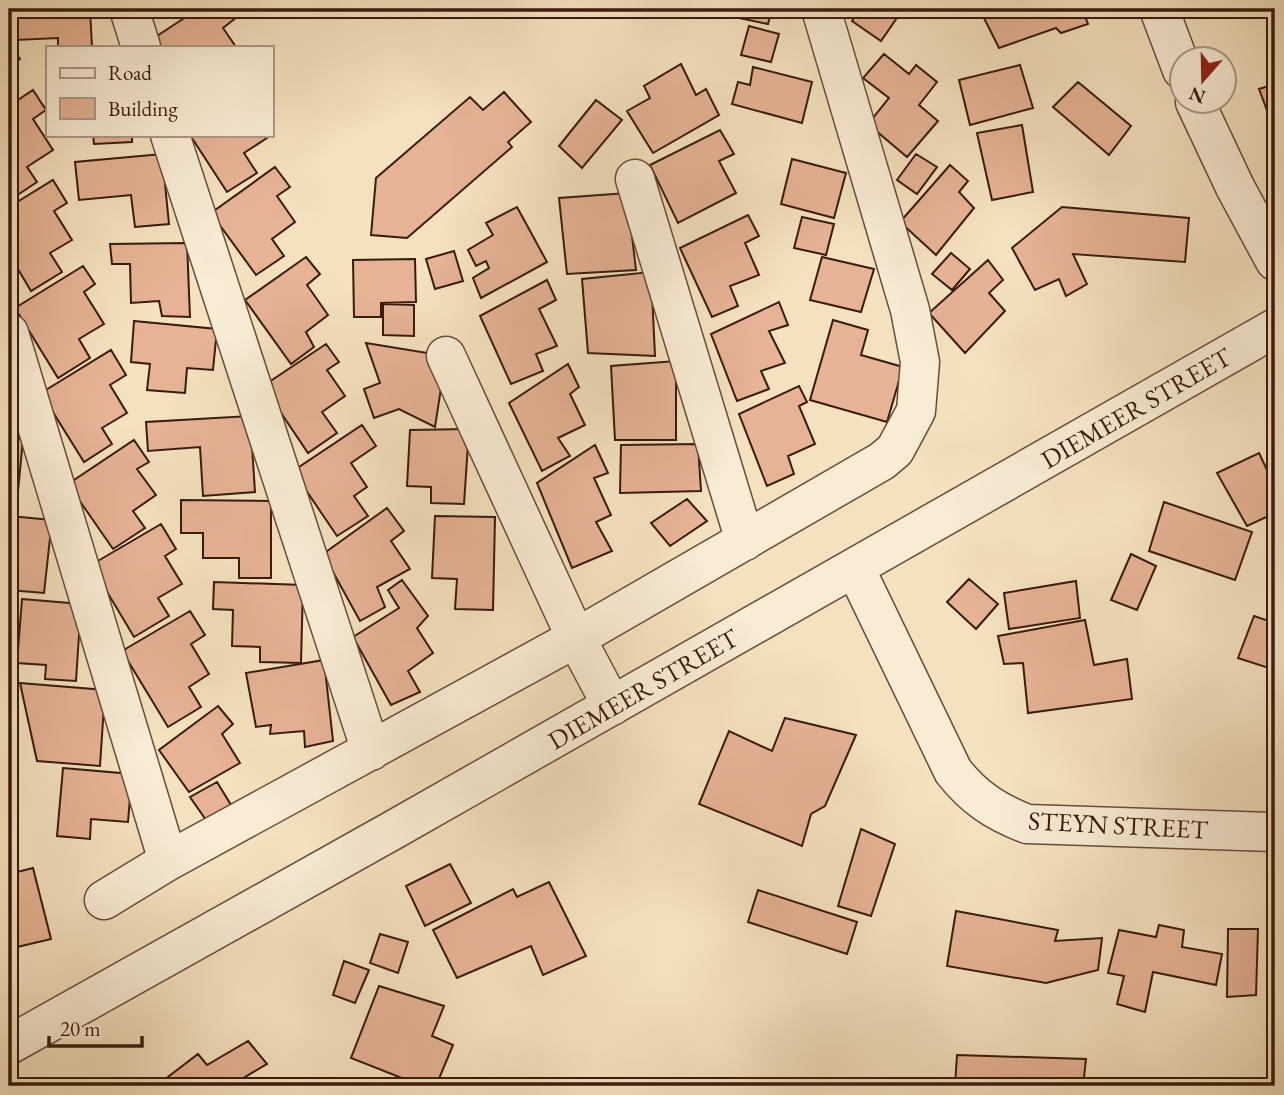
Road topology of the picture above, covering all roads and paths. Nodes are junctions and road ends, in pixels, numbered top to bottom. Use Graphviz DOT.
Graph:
graph roads {
  1 [pos="129,9"];
  2 [pos="821,9"];
  3 [pos="1159,9"];
  4 [pos="141,46"];
  5 [pos="1173,46"];
  6 [pos="1201,116"];
  7 [pos="170,136"];
  8 [pos="635,179"];
  9 [pos="1275,261"];
  10 [pos="1275,328"];
  11 [pos="9,333"];
  12 [pos="446,356"];
  13 [pos="745,541"];
  14 [pos="855,568"];
  15 [pos="585,653"];
  16 [pos="612,706"];
  17 [pos="371,751"];
  18 [pos="1275,832"];
  19 [pos="168,861"];
  20 [pos="104,900"];
  21 [pos="9,1045"];
  1 -- 4 [label="street"];
  2 -- 13 [label="street"];
  3 -- 5 [label="street"];
  6 -- 9 [label="street"];
  7 -- 17 [label="street"];
  8 -- 13 [label="street"];
  10 -- 14 [label="street, DIEMEER STREET"];
  11 -- 19 [label="street"];
  12 -- 15 [label="street"];
  13 -- 15 [label="street"];
  14 -- 16 [label="street, DIEMEER STREET"];
  14 -- 18 [label="street, STEYN STREET"];
  15 -- 16 [label="street"];
  15 -- 17 [label="street"];
  16 -- 21 [label="street, DIEMEER STREET"];
  17 -- 19 [label="street"];
  19 -- 20 [label="street"];
}
